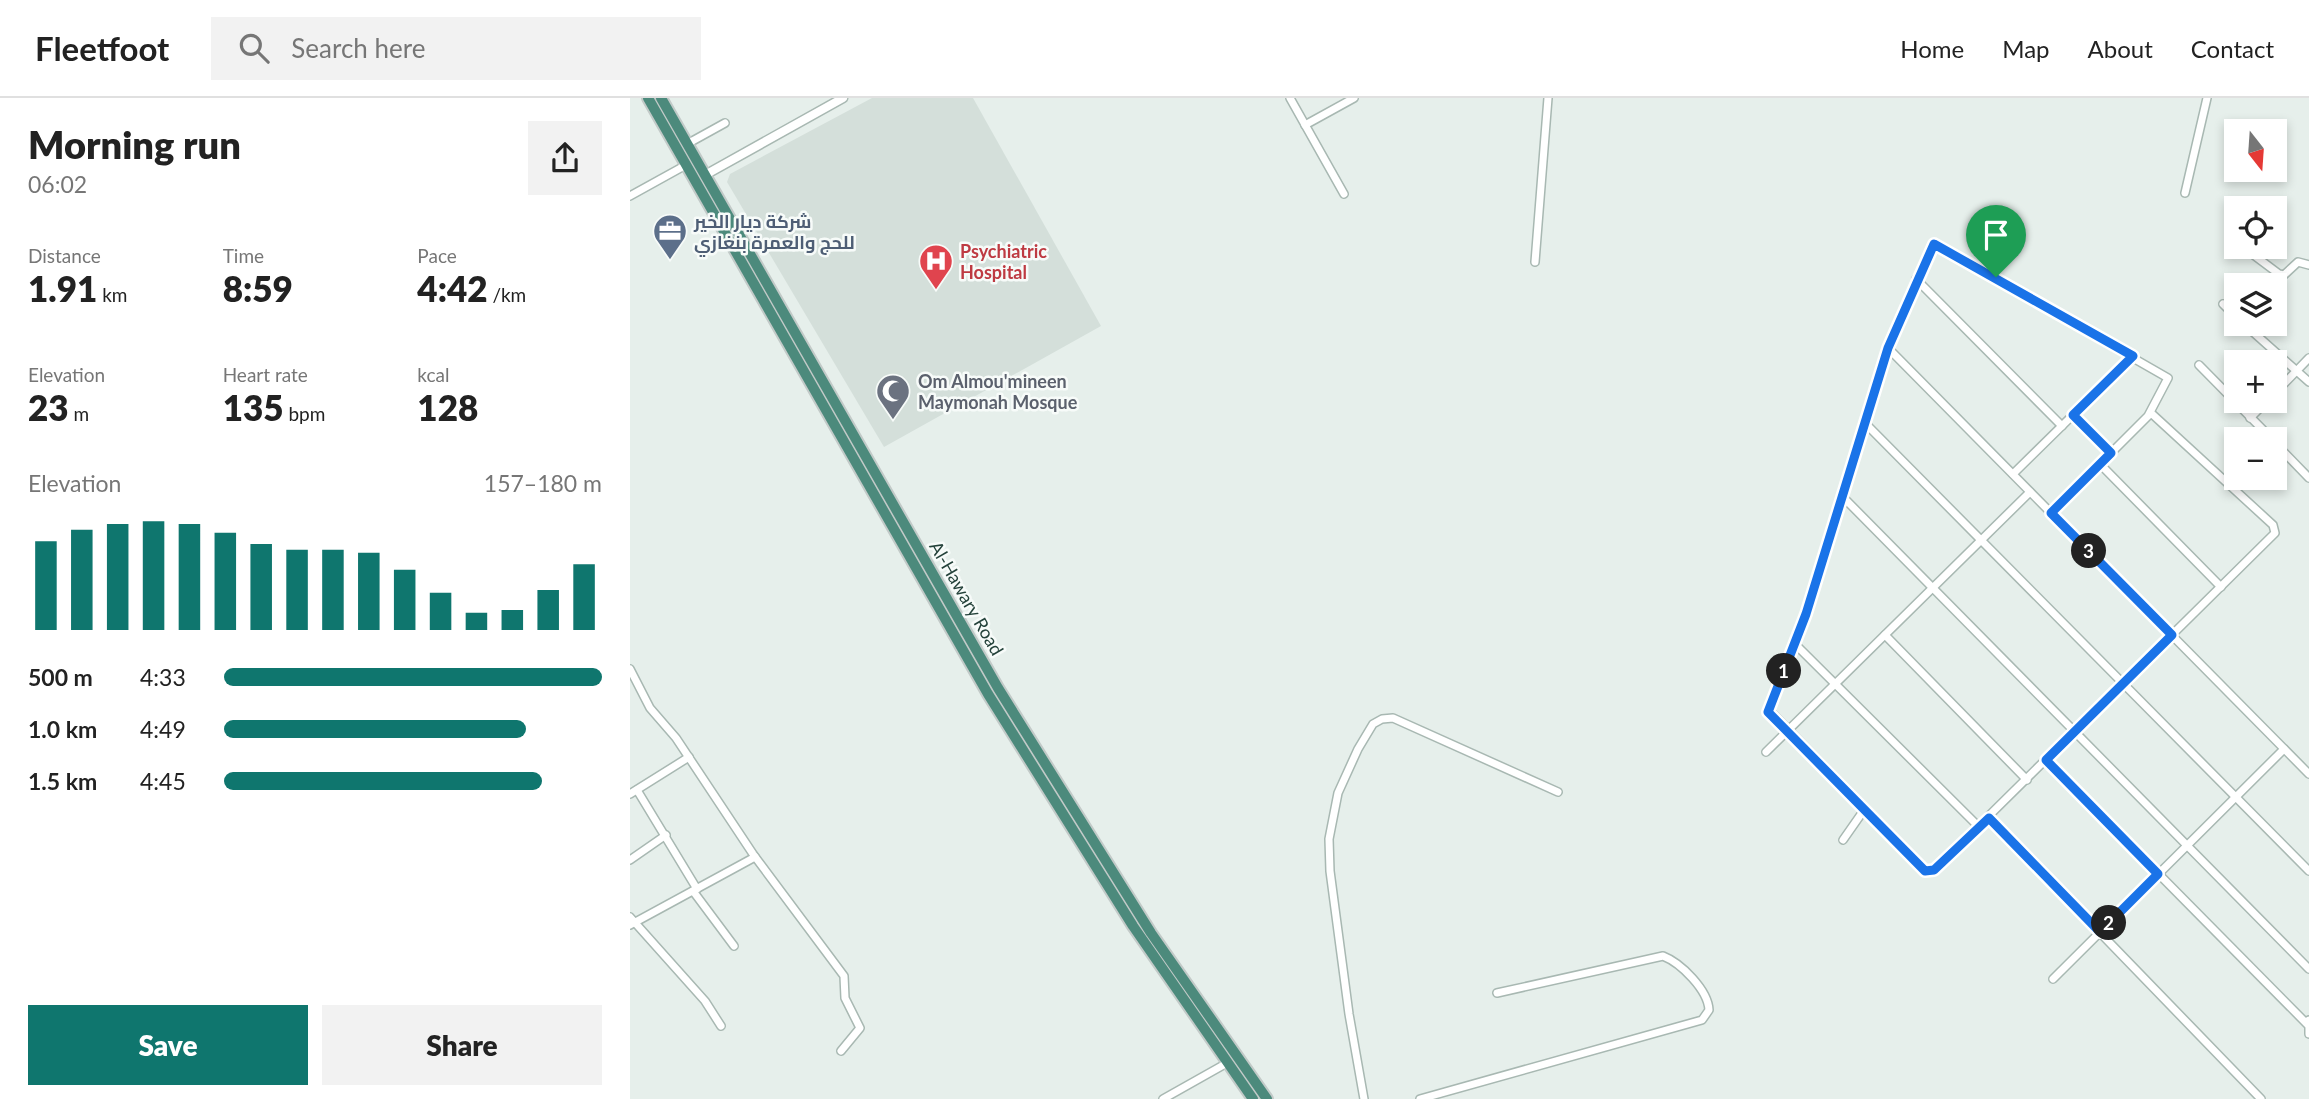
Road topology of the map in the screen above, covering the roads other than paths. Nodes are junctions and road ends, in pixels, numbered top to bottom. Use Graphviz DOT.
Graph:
graph roads {
  1 [pos="648,98"];
  2 [pos="661,98"];
  3 [pos="843,98"];
  4 [pos="1290,98"];
  5 [pos="1354,98"];
  6 [pos="1548,98"];
  7 [pos="2207,98"];
  8 [pos="725,123"];
  9 [pos="1305,125"];
  10 [pos="688,144"];
  11 [pos="686,165"];
  12 [pos="705,175"];
  13 [pos="2185,192"];
  14 [pos="1344,194"];
  15 [pos="630,196"];
  16 [pos="2259,259"];
  17 [pos="1535,262"];
  18 [pos="2309,264"];
  19 [pos="1916,279"];
  20 [pos="2258,336"];
  21 [pos="1888,348"];
  22 [pos="2133,356"];
  23 [pos="2309,358"];
  24 [pos="2199,365"];
  25 [pos="2297,371"];
  26 [pos="2287,381"];
  27 [pos="2309,382"];
  28 [pos="2151,413"];
  29 [pos="2255,413"];
  30 [pos="2073,415"];
  31 [pos="2250,418"];
  32 [pos="1864,422"];
  33 [pos="2062,426"];
  34 [pos="2259,427"];
  35 [pos="2111,453"];
  36 [pos="2287,455"];
  37 [pos="2100,464"];
  38 [pos="2012,474"];
  39 [pos="2309,478"];
  40 [pos="2030,492"];
  41 [pos="1842,496"];
  42 [pos="2051,513"];
  43 [pos="1981,540"];
  44 [pos="2221,587"];
  45 [pos="1933,588"];
  46 [pos="1885,635"];
  47 [pos="2172,635"];
  48 [pos="1796,644"];
  49 [pos="630,669"];
  50 [pos="1835,684"];
  51 [pos="2124,684"];
  52 [pos="993,691"];
  53 [pos="1787,732"];
  54 [pos="2075,732"];
  55 [pos="2284,749"];
  56 [pos="1766,752"];
  57 [pos="689,757"];
  58 [pos="2046,760"];
  59 [pos="2309,774"];
  60 [pos="2027,780"];
  61 [pos="633,792"];
  62 [pos="1558,792"];
  63 [pos="2236,797"];
  64 [pos="1864,810"];
  65 [pos="1989,818"];
  66 [pos="1979,827"];
  67 [pos="666,835"];
  68 [pos="1843,840"];
  69 [pos="2187,845"];
  70 [pos="755,858"];
  71 [pos="630,860"];
  72 [pos="2309,871"];
  73 [pos="2158,874"];
  74 [pos="695,890"];
  75 [pos="632,921"];
  76 [pos="2100,932"];
  77 [pos="734,946"];
  78 [pos="2309,969"];
  79 [pos="2053,979"];
  80 [pos="1497,993"];
  81 [pos="2308,1021"];
  82 [pos="720,1026"];
  83 [pos="2309,1034"];
  84 [pos="841,1051"];
  85 [pos="1227,1063"];
  86 [pos="1163,1099"];
  87 [pos="1253,1099"];
  88 [pos="1267,1099"];
  89 [pos="1364,1099"];
  90 [pos="1420,1099"];
  91 [pos="2261,1099"];
  1 -- 11 [label="highway, Al-Hawary Road"];
  2 -- 10 [label="highway, Al-Hawary Road"];
  3 -- 12 [label="street"];
  4 -- 9 [label="street"];
  5 -- 9 [label="street"];
  6 -- 17 [label="street"];
  7 -- 13 [label="street"];
  8 -- 10 [label="street"];
  9 -- 14 [label="street"];
  10 -- 12 [label="highway, Al-Hawary Road"];
  11 -- 15 [label="street"];
  11 -- 52 [label="highway, Al-Hawary Road"];
  12 -- 52 [label="highway, Al-Hawary Road"];
  16 -- 18 [label="street"];
  19 -- 21 [label="street"];
  19 -- 22 [label="street"];
  19 -- 33 [label="street"];
  20 -- 25 [label="street"];
  21 -- 32 [label="street"];
  21 -- 38 [label="street"];
  22 -- 28 [label="street"];
  22 -- 30 [label="street"];
  23 -- 25 [label="street"];
  24 -- 31 [label="street"];
  25 -- 26 [label="street"];
  25 -- 27 [label="street"];
  28 -- 35 [label="street"];
  28 -- 44 [label="street"];
  29 -- 31 [label="street"];
  30 -- 33 [label="street"];
  30 -- 35 [label="street"];
  31 -- 34 [label="street"];
  32 -- 41 [label="street"];
  32 -- 43 [label="street"];
  33 -- 38 [label="street"];
  35 -- 37 [label="street"];
  36 -- 39 [label="street"];
  37 -- 42 [label="street"];
  37 -- 44 [label="street"];
  38 -- 40 [label="street"];
  40 -- 42 [label="street"];
  40 -- 43 [label="street"];
  41 -- 45 [label="street"];
  41 -- 48 [label="street"];
  42 -- 47 [label="street"];
  43 -- 45 [label="street"];
  43 -- 51 [label="street"];
  44 -- 47 [label="street"];
  45 -- 46 [label="street"];
  45 -- 54 [label="street"];
  46 -- 50 [label="street"];
  46 -- 60 [label="street"];
  47 -- 51 [label="street"];
  47 -- 55 [label="street"];
  48 -- 50 [label="street"];
  48 -- 53 [label="street"];
  49 -- 57 [label="street"];
  50 -- 53 [label="street"];
  50 -- 66 [label="street"];
  51 -- 54 [label="street"];
  51 -- 63 [label="street"];
  52 -- 85 [label="highway, Al-Hawary Road"];
  52 -- 88 [label="highway, Al-Hawary Road"];
  53 -- 56 [label="street"];
  53 -- 64 [label="street"];
  54 -- 58 [label="street"];
  54 -- 69 [label="street"];
  55 -- 59 [label="street"];
  55 -- 63 [label="street"];
  57 -- 61 [label="street"];
  57 -- 70 [label="street"];
  58 -- 60 [label="street"];
  58 -- 73 [label="street"];
  60 -- 65 [label="street"];
  61 -- 67 [label="street"];
  62 -- 89 [label="street"];
  63 -- 69 [label="street"];
  63 -- 72 [label="street"];
  64 -- 66 [label="street"];
  64 -- 68 [label="street"];
  65 -- 66 [label="street"];
  65 -- 76 [label="street"];
  67 -- 71 [label="street"];
  67 -- 74 [label="street"];
  69 -- 73 [label="street"];
  69 -- 78 [label="street"];
  70 -- 74 [label="street"];
  70 -- 84 [label="street"];
  73 -- 76 [label="street"];
  73 -- 81 [label="street"];
  74 -- 75 [label="street"];
  74 -- 77 [label="street"];
  75 -- 82 [label="street"];
  76 -- 79 [label="street"];
  76 -- 91 [label="street"];
  80 -- 90 [label="street"];
  81 -- 83 [label="street"];
  85 -- 86 [label="street"];
  85 -- 87 [label="highway, Al-Hawary Road"];
}
